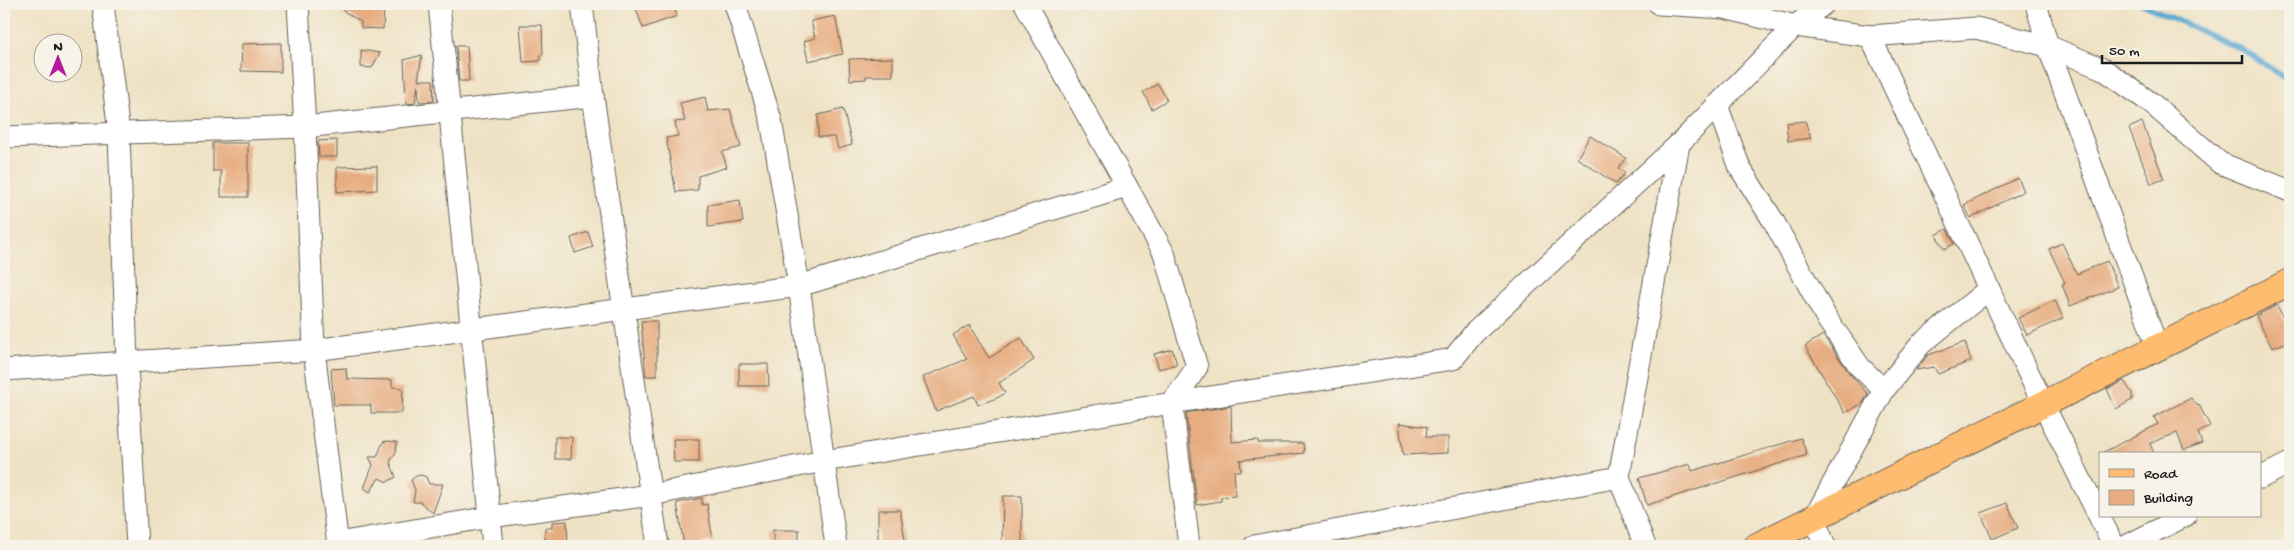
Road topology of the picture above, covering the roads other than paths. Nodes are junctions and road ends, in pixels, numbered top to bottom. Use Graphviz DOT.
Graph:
graph roads {
  1 [pos="103,4"];
  2 [pos="298,4"];
  3 [pos="439,4"];
  4 [pos="582,4"];
  5 [pos="735,4"];
  6 [pos="1025,4"];
  7 [pos="1659,4"];
  8 [pos="1824,4"];
  9 [pos="2036,4"];
  10 [pos="1795,26"];
  11 [pos="1870,36"];
  12 [pos="2048,46"];
  13 [pos="593,96"];
  14 [pos="1717,106"];
  15 [pos="449,112"];
  16 [pos="306,126"];
  17 [pos="119,133"];
  18 [pos="4,137"];
  19 [pos="1679,144"];
  20 [pos="1127,187"];
  21 [pos="2290,190"];
  22 [pos="2290,282"];
  23 [pos="800,286"];
  24 [pos="1989,289"];
  25 [pos="624,309"];
  26 [pos="471,329"];
  27 [pos="2157,346"];
  28 [pos="314,350"];
  29 [pos="127,363"];
  30 [pos="4,370"];
  31 [pos="1884,390"];
  32 [pos="1172,403"];
  33 [pos="2044,406"];
  34 [pos="824,462"];
  35 [pos="2290,463"];
  36 [pos="1619,477"];
  37 [pos="2262,477"];
  38 [pos="651,495"];
  39 [pos="2099,516"];
  40 [pos="490,517"];
  41 [pos="1814,518"];
  42 [pos="2100,518"];
  43 [pos="2182,518"];
  44 [pos="338,545"];
  45 [pos="137,546"];
  46 [pos="493,546"];
  47 [pos="658,546"];
  48 [pos="836,546"];
  49 [pos="1189,546"];
  50 [pos="1254,546"];
  51 [pos="1645,546"];
  52 [pos="1757,546"];
  53 [pos="1825,546"];
  54 [pos="2114,546"];
  55 [pos="2126,546"];
  1 -- 17 [label="street"];
  2 -- 16 [label="street"];
  3 -- 15 [label="street"];
  4 -- 13 [label="street"];
  5 -- 23 [label="street"];
  6 -- 20 [label="street"];
  7 -- 10 [label="street"];
  8 -- 10 [label="street"];
  9 -- 12 [label="street"];
  10 -- 11 [label="street"];
  10 -- 14 [label="street"];
  11 -- 12 [label="street"];
  11 -- 24 [label="street"];
  12 -- 21 [label="street"];
  12 -- 27 [label="street"];
  13 -- 15 [label="street"];
  13 -- 25 [label="street"];
  14 -- 19 [label="street"];
  14 -- 31 [label="street"];
  15 -- 16 [label="street"];
  15 -- 26 [label="street"];
  16 -- 17 [label="street"];
  16 -- 28 [label="street"];
  17 -- 18 [label="street"];
  17 -- 29 [label="street"];
  19 -- 32 [label="street"];
  19 -- 36 [label="street"];
  20 -- 23 [label="street"];
  20 -- 32 [label="street"];
  22 -- 27 [label="main road"];
  23 -- 25 [label="street"];
  23 -- 34 [label="street"];
  24 -- 31 [label="street"];
  24 -- 33 [label="street"];
  25 -- 26 [label="street"];
  25 -- 38 [label="street"];
  26 -- 28 [label="street"];
  26 -- 40 [label="street"];
  27 -- 33 [label="main road"];
  28 -- 29 [label="street"];
  28 -- 44 [label="street"];
  29 -- 30 [label="street"];
  29 -- 45 [label="street"];
  31 -- 41 [label="street"];
  32 -- 34 [label="street"];
  32 -- 49 [label="street"];
  33 -- 39 [label="street"];
  33 -- 41 [label="main road"];
  34 -- 38 [label="street"];
  34 -- 48 [label="street"];
  35 -- 37 [label="street"];
  36 -- 50 [label="street"];
  36 -- 51 [label="street"];
  38 -- 40 [label="street"];
  38 -- 47 [label="street"];
  40 -- 44 [label="street"];
  40 -- 46 [label="street"];
  41 -- 52 [label="main road"];
  41 -- 53 [label="street"];
  42 -- 54 [label="street"];
  43 -- 55 [label="street"];
}
